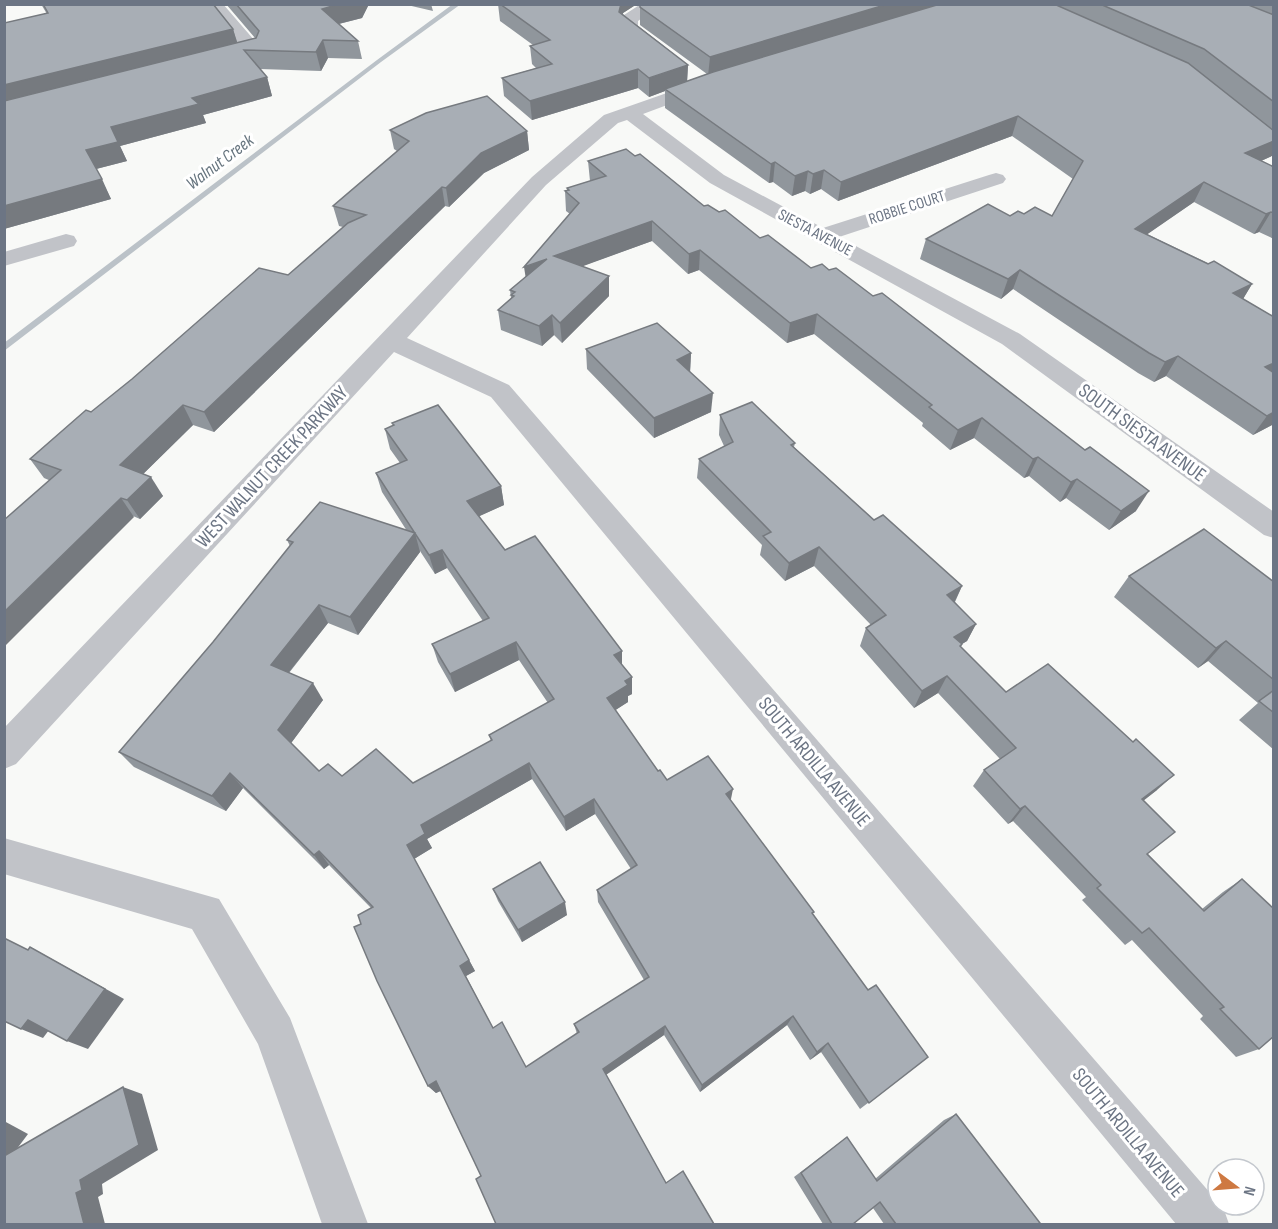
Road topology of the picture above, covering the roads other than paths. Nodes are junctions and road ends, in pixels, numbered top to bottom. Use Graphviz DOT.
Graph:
graph roads {
  1 [pos="214,4"];
  2 [pos="653,4"];
  3 [pos="667,57"];
  4 [pos="208,62"];
  5 [pos="686,71"];
  6 [pos="629,112"];
  7 [pos="996,180"];
  8 [pos="819,236"];
  9 [pos="66,241"];
  10 [pos="4,259"];
  11 [pos="1011,339"];
  12 [pos="390,340"];
  13 [pos="1274,526"];
  14 [pos="4,753"];
  15 [pos="4,856"];
  16 [pos="345,1224"];
  17 [pos="1206,1224"];
  1 -- 4 [label="street"];
  2 -- 3 [label="street"];
  5 -- 6 [label="street, WEST WALNUT CREEK PARKWAY"];
  6 -- 8 [label="street, SIESTA AVENUE"];
  6 -- 12 [label="street, WEST WALNUT CREEK PARKWAY"];
  7 -- 8 [label="street, ROBBIE COURT"];
  8 -- 11 [label="street, SIESTA AVENUE"];
  9 -- 10 [label="street"];
  11 -- 13 [label="street, SOUTH SIESTA AVENUE"];
  12 -- 14 [label="street, WEST WALNUT CREEK PARKWAY"];
  12 -- 17 [label="street, SOUTH ARDILLA AVENUE"];
  15 -- 16 [label="street"];
}
